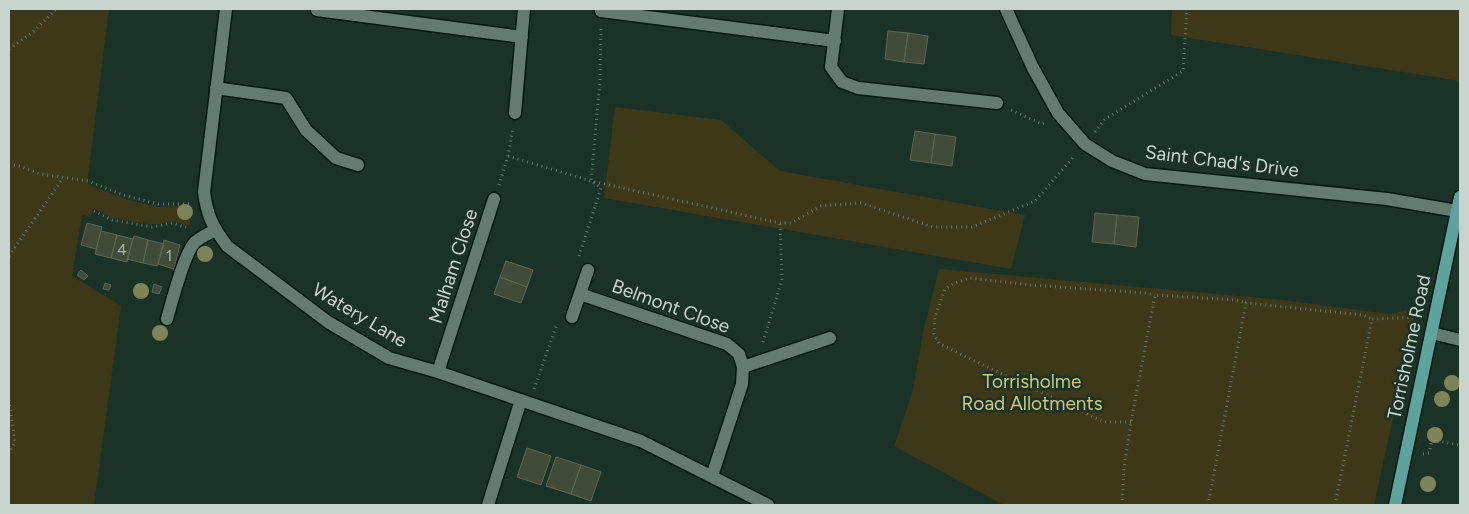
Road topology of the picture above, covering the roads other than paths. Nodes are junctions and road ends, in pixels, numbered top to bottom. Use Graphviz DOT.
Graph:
graph roads {
  1 [pos="226,9"];
  2 [pos="524,9"];
  3 [pos="838,9"];
  4 [pos="1006,9"];
  5 [pos="317,10"];
  6 [pos="602,11"];
  7 [pos="522,37"];
  8 [pos="835,41"];
  9 [pos="216,88"];
  10 [pos="997,103"];
  11 [pos="515,113"];
  12 [pos="358,165"];
  13 [pos="1460,197"];
  14 [pos="494,199"];
  15 [pos="1457,211"];
  16 [pos="216,230"];
  17 [pos="588,270"];
  18 [pos="580,294"];
  19 [pos="566,317"];
  20 [pos="167,319"];
  21 [pos="1432,334"];
  22 [pos="830,338"];
  23 [pos="1460,340"];
  24 [pos="744,367"];
  25 [pos="438,372"];
  26 [pos="527,397"];
  27 [pos="712,476"];
  28 [pos="488,505"];
  29 [pos="768,505"];
  30 [pos="1395,505"];
  1 -- 9 [label="street, Watery Lane"];
  2 -- 7 [label="street"];
  3 -- 8 [label="street"];
  4 -- 15 [label="street, Saint Chad's Drive"];
  5 -- 7 [label="street"];
  6 -- 8 [label="street"];
  7 -- 11 [label="street"];
  8 -- 10 [label="street"];
  9 -- 12 [label="street"];
  9 -- 16 [label="street, Watery Lane"];
  13 -- 15 [label="main road, Torrisholme Road"];
  14 -- 25 [label="street, Malham Close"];
  15 -- 21 [label="main road, Torrisholme Road"];
  16 -- 20 [label="street"];
  16 -- 25 [label="street, Watery Lane"];
  17 -- 18 [label="street"];
  18 -- 19 [label="street"];
  18 -- 24 [label="street, Belmont Close"];
  21 -- 23 [label="street"];
  21 -- 30 [label="main road, Torrisholme Road"];
  22 -- 24 [label="street"];
  24 -- 27 [label="street"];
  25 -- 26 [label="street, Watery Lane"];
  26 -- 27 [label="street, Watery Lane"];
  26 -- 28 [label="street"];
  27 -- 29 [label="street, Watery Lane"];
}
